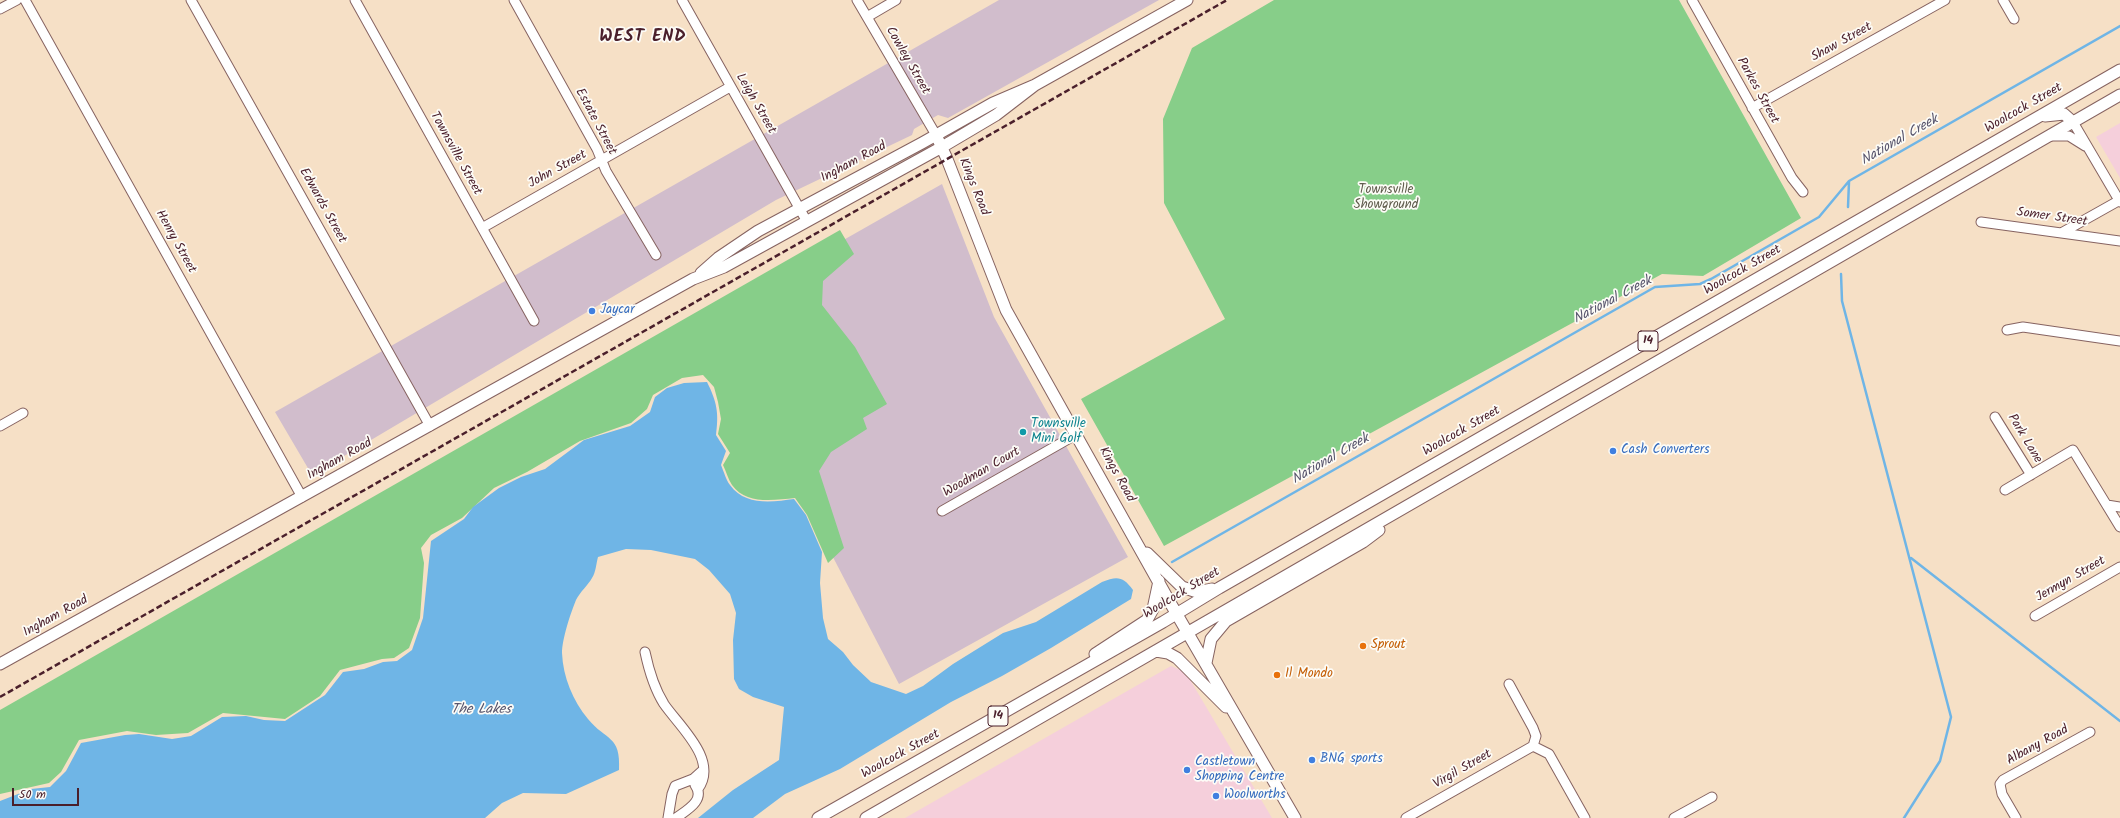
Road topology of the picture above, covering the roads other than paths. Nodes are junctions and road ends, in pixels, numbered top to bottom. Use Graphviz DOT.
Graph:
graph roads {
  1 [pos="17,0"];
  2 [pos="25,0"];
  3 [pos="191,0"];
  4 [pos="355,0"];
  5 [pos="514,0"];
  6 [pos="682,0"];
  7 [pos="857,0"];
  8 [pos="896,0"];
  9 [pos="1187,0"];
  10 [pos="1692,0"];
  11 [pos="1945,0"];
  12 [pos="2003,0"];
  13 [pos="0,9"];
  14 [pos="867,17"];
  15 [pos="2014,19"];
  16 [pos="2120,70"];
  17 [pos="1035,85"];
  18 [pos="730,87"];
  19 [pos="2120,94"];
  20 [pos="1752,108"];
  21 [pos="2037,118"];
  22 [pos="2073,122"];
  23 [pos="936,135"];
  24 [pos="2049,136"];
  25 [pos="942,147"];
  26 [pos="2090,151"];
  27 [pos="601,160"];
  28 [pos="1803,192"];
  29 [pos="2120,201"];
  30 [pos="799,208"];
  31 [pos="806,220"];
  32 [pos="1981,222"];
  33 [pos="482,228"];
  34 [pos="2063,232"];
  35 [pos="2120,241"];
  36 [pos="656,255"];
  37 [pos="693,280"];
  38 [pos="534,321"];
  39 [pos="2008,330"];
  40 [pos="2120,341"];
  41 [pos="23,413"];
  42 [pos="1995,417"];
  43 [pos="0,426"];
  44 [pos="430,426"];
  45 [pos="1077,434"];
  46 [pos="2031,475"];
  47 [pos="2005,490"];
  48 [pos="302,497"];
  49 [pos="1413,504"];
  50 [pos="2107,505"];
  51 [pos="2120,507"];
  52 [pos="942,512"];
  53 [pos="2120,527"];
  54 [pos="1138,544"];
  55 [pos="2120,567"];
  56 [pos="1158,581"];
  57 [pos="1219,588"];
  58 [pos="1177,614"];
  59 [pos="2035,616"];
  60 [pos="1188,633"];
  61 [pos="1156,651"];
  62 [pos="645,652"];
  63 [pos="1206,663"];
  64 [pos="0,664"];
  65 [pos="1062,680"];
  66 [pos="1509,684"];
  67 [pos="1239,720"];
  68 [pos="2090,732"];
  69 [pos="1534,746"];
  70 [pos="703,770"];
  71 [pos="687,781"];
  72 [pos="698,789"];
  73 [pos="1712,797"];
  74 [pos="673,798"];
  75 [pos="691,807"];
  76 [pos="668,818"];
  77 [pos="676,818"];
  78 [pos="818,818"];
  79 [pos="866,818"];
  80 [pos="1295,818"];
  81 [pos="1406,818"];
  82 [pos="1585,818"];
  83 [pos="1674,818"];
  84 [pos="2016,818"];
  1 -- 13 [label="street"];
  2 -- 48 [label="street, Henry Street"];
  3 -- 44 [label="street, Edwards Street"];
  4 -- 33 [label="street, Townsville Street"];
  5 -- 27 [label="street, Estate Street"];
  6 -- 18 [label="street, Leigh Street"];
  7 -- 14 [label="street, Cowley Street"];
  8 -- 14 [label="street"];
  9 -- 17 [label="main road, Ingham Road"];
  10 -- 20 [label="street, Parkes Street"];
  11 -- 20 [label="street, Shaw Street"];
  12 -- 15 [label="street"];
  14 -- 23 [label="street, Cowley Street"];
  16 -- 21 [label="main road, Woolcock Street / 14"];
  17 -- 23 [label="main road, Ingham Road"];
  17 -- 25 [label="main road, Ingham Road"];
  18 -- 27 [label="street, John Street"];
  18 -- 30 [label="street, Leigh Street"];
  19 -- 22 [label="main road, 14"];
  20 -- 28 [label="street, Parkes Street"];
  21 -- 22 [label="main road"];
  21 -- 57 [label="main road, Woolcock Street / 14"];
  22 -- 24 [label="main road, 14"];
  22 -- 26 [label="street"];
  23 -- 25 [label="main road, Kings Road"];
  23 -- 30 [label="main road, Ingham Road"];
  24 -- 26 [label="street"];
  24 -- 49 [label="main road, 14"];
  25 -- 31 [label="main road, Ingham Road"];
  25 -- 45 [label="main road, Kings Road"];
  26 -- 29 [label="street"];
  27 -- 33 [label="street, John Street"];
  27 -- 36 [label="street, Estate Street"];
  29 -- 34 [label="street"];
  30 -- 31 [label="street, Leigh Street"];
  30 -- 37 [label="main road, Ingham Road"];
  31 -- 37 [label="main road, Ingham Road"];
  32 -- 34 [label="street, Somer Street"];
  33 -- 38 [label="street, Townsville Street"];
  34 -- 35 [label="street, Somer Street"];
  37 -- 44 [label="main road, Ingham Road"];
  39 -- 40 [label="street"];
  41 -- 43 [label="street"];
  42 -- 46 [label="street, Park Lane"];
  44 -- 48 [label="main road, Ingham Road"];
  45 -- 52 [label="street, Woodman Court"];
  45 -- 54 [label="main road, Kings Road"];
  46 -- 47 [label="street"];
  46 -- 50 [label="street"];
  48 -- 64 [label="main road, Ingham Road"];
  49 -- 60 [label="main road, 14"];
  49 -- 63 [label="main road"];
  50 -- 51 [label="street"];
  50 -- 53 [label="street"];
  54 -- 56 [label="main road, Kings Road"];
  54 -- 57 [label="main road"];
  55 -- 59 [label="street, Jermyn Street"];
  56 -- 58 [label="main road, Kings Road"];
  56 -- 65 [label="main road"];
  57 -- 58 [label="main road, Woolcock Street / 14"];
  58 -- 60 [label="main road, Kings Road"];
  58 -- 65 [label="main road, Woolcock Street / 14"];
  60 -- 61 [label="main road, 14"];
  60 -- 63 [label="main road, Kings Road"];
  61 -- 67 [label="main road"];
  61 -- 79 [label="main road, 14"];
  62 -- 70 [label="street"];
  63 -- 67 [label="main road, Kings Road"];
  65 -- 78 [label="main road, Woolcock Street / 14"];
  66 -- 69 [label="street"];
  67 -- 80 [label="main road, Kings Road"];
  68 -- 84 [label="street, Albany Road"];
  69 -- 81 [label="street, Virgil Street"];
  69 -- 82 [label="street"];
  70 -- 71 [label="street"];
  70 -- 72 [label="street"];
  71 -- 72 [label="street"];
  71 -- 74 [label="street"];
  72 -- 75 [label="street"];
  73 -- 83 [label="street"];
  74 -- 75 [label="street"];
  74 -- 76 [label="street"];
  75 -- 77 [label="street"];
}
